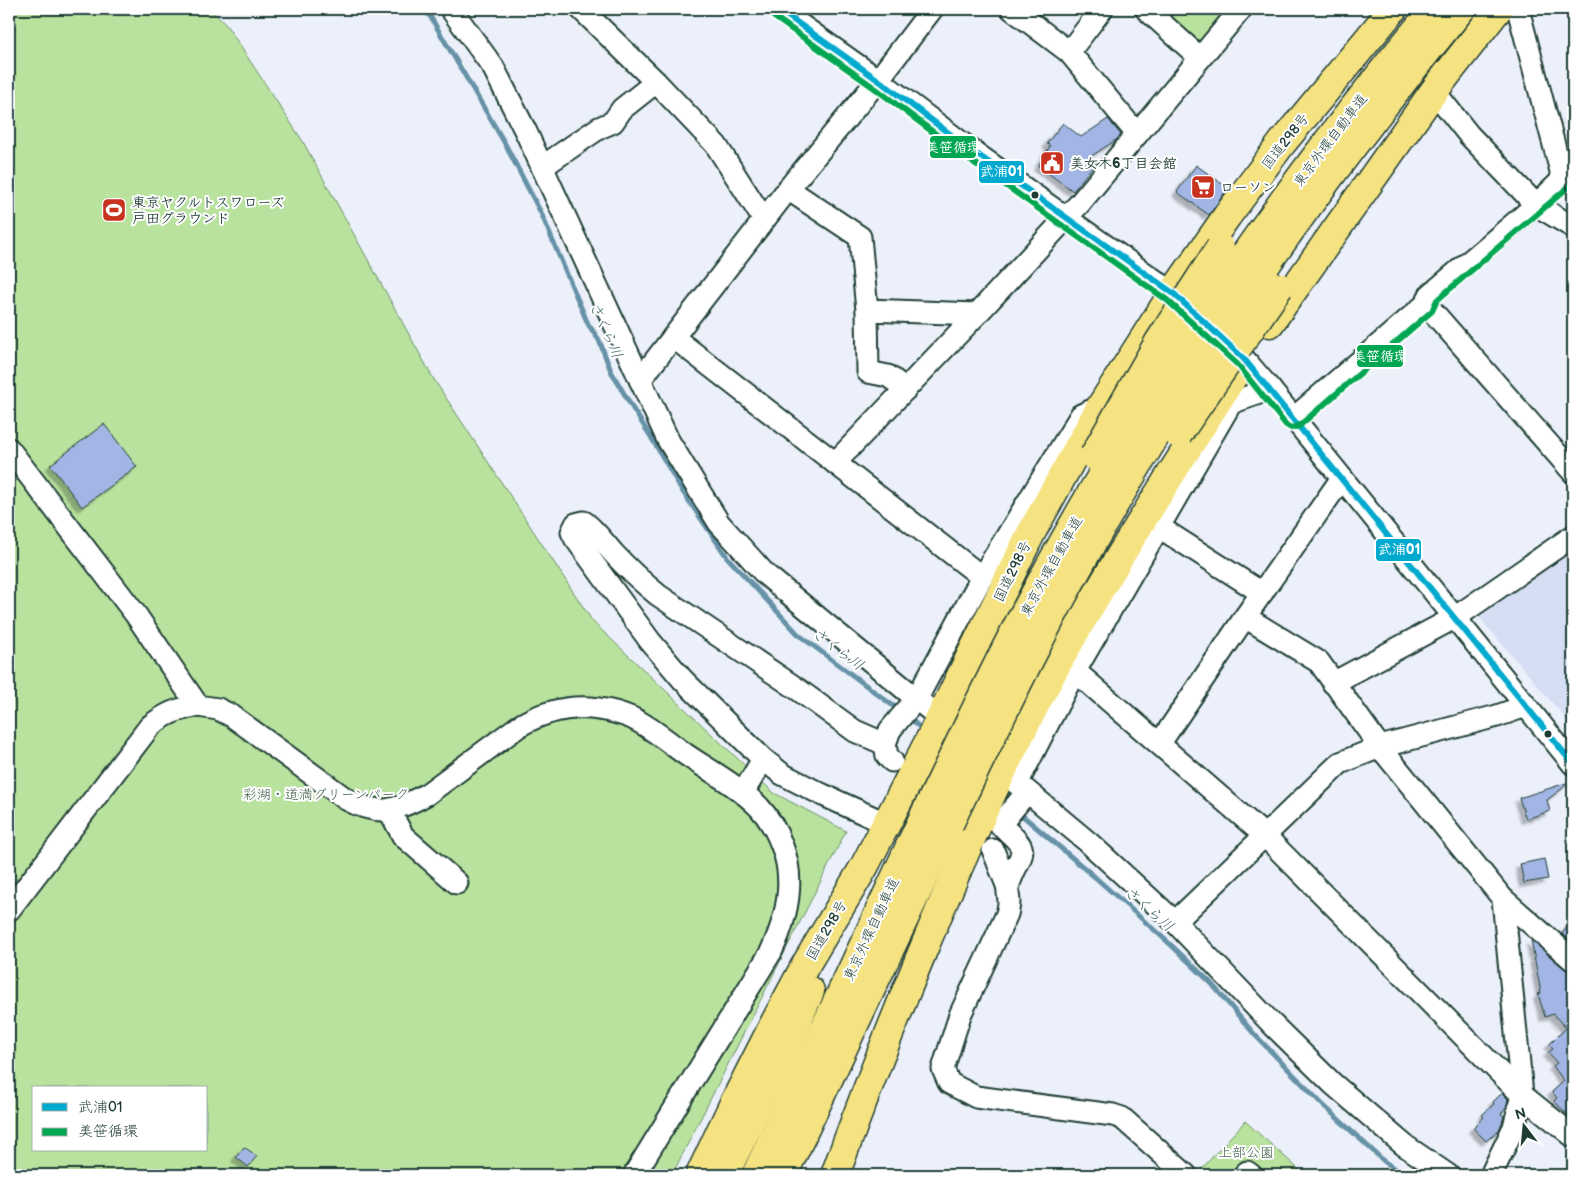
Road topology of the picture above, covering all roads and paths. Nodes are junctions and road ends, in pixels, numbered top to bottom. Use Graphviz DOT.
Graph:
graph roads {
  1 [pos="450,9"];
  2 [pos="581,9"];
  3 [pos="778,9"];
  4 [pos="932,9"];
  5 [pos="1012,9"];
  6 [pos="1102,9"];
  7 [pos="1146,9"];
  8 [pos="1241,9"];
  9 [pos="1434,9"];
  10 [pos="1461,9"];
  11 [pos="1484,9"];
  12 [pos="1498,9"];
  13 [pos="1518,9"];
  14 [pos="1394,10"];
  15 [pos="1069,52"];
  16 [pos="1200,58"];
  17 [pos="878,80"];
  18 [pos="656,82"];
  19 [pos="1434,91"];
  20 [pos="1137,134"];
  21 [pos="542,167"];
  22 [pos="1568,176"];
  23 [pos="788,189"];
  24 [pos="1536,205"];
  25 [pos="1066,218"];
  26 [pos="764,220"];
  27 [pos="1573,227"];
  28 [pos="1173,293"];
  29 [pos="1426,304"];
  30 [pos="867,310"];
  31 [pos="978,314"];
  32 [pos="673,337"];
  33 [pos="1244,359"];
  34 [pos="640,380"];
  35 [pos="906,389"];
  36 [pos="1270,389"];
  37 [pos="1102,406"];
  38 [pos="1293,418"];
  39 [pos="9,449"];
  40 [pos="835,463"];
  41 [pos="1573,472"];
  42 [pos="1342,478"];
  43 [pos="1159,527"];
  44 [pos="1573,536"];
  45 [pos="982,577"];
  46 [pos="1262,593"];
  47 [pos="1245,617"];
  48 [pos="1456,617"];
  49 [pos="1017,628"];
  50 [pos="1075,671"];
  51 [pos="1333,683"];
  52 [pos="1014,691"];
  53 [pos="914,701"];
  54 [pos="198,706"];
  55 [pos="1526,706"];
  56 [pos="935,728"];
  57 [pos="1160,743"];
  58 [pos="1380,746"];
  59 [pos="763,759"];
  60 [pos="1573,764"];
  61 [pos="743,792"];
  62 [pos="1005,792"];
  63 [pos="389,810"];
  64 [pos="885,823"];
  65 [pos="1264,834"];
  66 [pos="993,850"];
  67 [pos="864,867"];
  68 [pos="457,883"];
  69 [pos="1008,888"];
  70 [pos="1503,899"];
  71 [pos="9,910"];
  72 [pos="1175,922"];
  73 [pos="1573,960"];
  74 [pos="866,1088"];
  75 [pos="1522,1095"];
  76 [pos="1573,1136"];
  77 [pos="634,1175"];
  78 [pos="700,1175"];
  79 [pos="724,1175"];
  80 [pos="756,1175"];
  81 [pos="783,1175"];
  82 [pos="823,1175"];
  83 [pos="834,1175"];
  84 [pos="1186,1175"];
  85 [pos="1244,1175"];
  86 [pos="1251,1175"];
  87 [pos="1448,1175"];
  88 [pos="1490,1175"];
  1 -- 21 [label="street"];
  2 -- 18 [label="street"];
  3 -- 17 [label="street"];
  4 -- 17 [label="street"];
  5 -- 15 [label="street"];
  6 -- 15 [label="street"];
  7 -- 16 [label="street"];
  8 -- 16 [label="street"];
  9 -- 49 [label="highway, 東京外環自動車道, bridge"];
  10 -- 52 [label="highway, 東京外環自動車道, bridge"];
  11 -- 52 [label="highway, bridge"];
  12 -- 19 [label="highway"];
  13 -- 22 [label="street"];
  14 -- 28 [label="highway, 国道298号"];
  14 -- 49 [label="highway, bridge"];
  15 -- 20 [label="street"];
  16 -- 20 [label="street"];
  17 -- 23 [label="street"];
  17 -- 25 [label="street"];
  18 -- 21 [label="street"];
  18 -- 26 [label="street"];
  19 -- 24 [label="street"];
  19 -- 33 [label="highway"];
  20 -- 25 [label="street"];
  21 -- 34 [label="street"];
  22 -- 24 [label="street"];
  23 -- 26 [label="street"];
  23 -- 30 [label="street"];
  24 -- 27 [label="street"];
  24 -- 29 [label="street"];
  25 -- 28 [label="street"];
  25 -- 31 [label="street"];
  26 -- 32 [label="street"];
  28 -- 33 [label="street"];
  28 -- 37 [label="highway, 国道298号"];
  29 -- 38 [label="street"];
  29 -- 41 [label="street"];
  30 -- 31 [label="street"];
  30 -- 35 [label="street"];
  31 -- 35 [label="street"];
  32 -- 34 [label="street"];
  32 -- 40 [label="street"];
  33 -- 36 [label="street"];
  33 -- 62 [label="highway"];
  34 -- 53 [label="street"];
  35 -- 40 [label="street"];
  36 -- 38 [label="street"];
  36 -- 43 [label="street"];
  37 -- 45 [label="street"];
  37 -- 56 [label="highway, 国道298号"];
  38 -- 42 [label="street"];
  39 -- 54 [label="street"];
  40 -- 45 [label="street"];
  42 -- 46 [label="street"];
  42 -- 48 [label="street"];
  43 -- 46 [label="street"];
  43 -- 50 [label="street"];
  44 -- 48 [label="street"];
  45 -- 53 [label="street"];
  46 -- 47 [label="street"];
  47 -- 51 [label="street"];
  47 -- 57 [label="street"];
  48 -- 51 [label="street"];
  48 -- 55 [label="street"];
  49 -- 80 [label="highway, 東京外環自動車道, bridge"];
  50 -- 57 [label="street"];
  50 -- 62 [label="street"];
  51 -- 58 [label="street"];
  52 -- 81 [label="highway, 東京外環自動車道, bridge"];
  53 -- 56 [label="street"];
  53 -- 59 [label="street"];
  54 -- 63 [label="street"];
  54 -- 71 [label="street"];
  55 -- 58 [label="street"];
  55 -- 60 [label="street"];
  56 -- 62 [label="street"];
  56 -- 64 [label="highway, 国道298号"];
  57 -- 65 [label="street"];
  58 -- 65 [label="street"];
  58 -- 70 [label="street"];
  59 -- 61 [label="street"];
  59 -- 64 [label="street"];
  61 -- 63 [label="street"];
  61 -- 77 [label="street"];
  62 -- 69 [label="street"];
  62 -- 72 [label="street"];
  62 -- 74 [label="highway"];
  63 -- 68 [label="street"];
  64 -- 67 [label="highway, 国道298号"];
  65 -- 72 [label="street"];
  65 -- 75 [label="street"];
  66 -- 69 [label="street"];
  67 -- 78 [label="highway, 国道298号"];
  67 -- 79 [label="highway"];
  69 -- 84 [label="street"];
  70 -- 73 [label="street"];
  70 -- 75 [label="street"];
  72 -- 87 [label="street"];
  74 -- 82 [label="highway"];
  74 -- 83 [label="highway"];
  75 -- 76 [label="street"];
  75 -- 88 [label="street"];
  85 -- 86 [label="street"];
}
